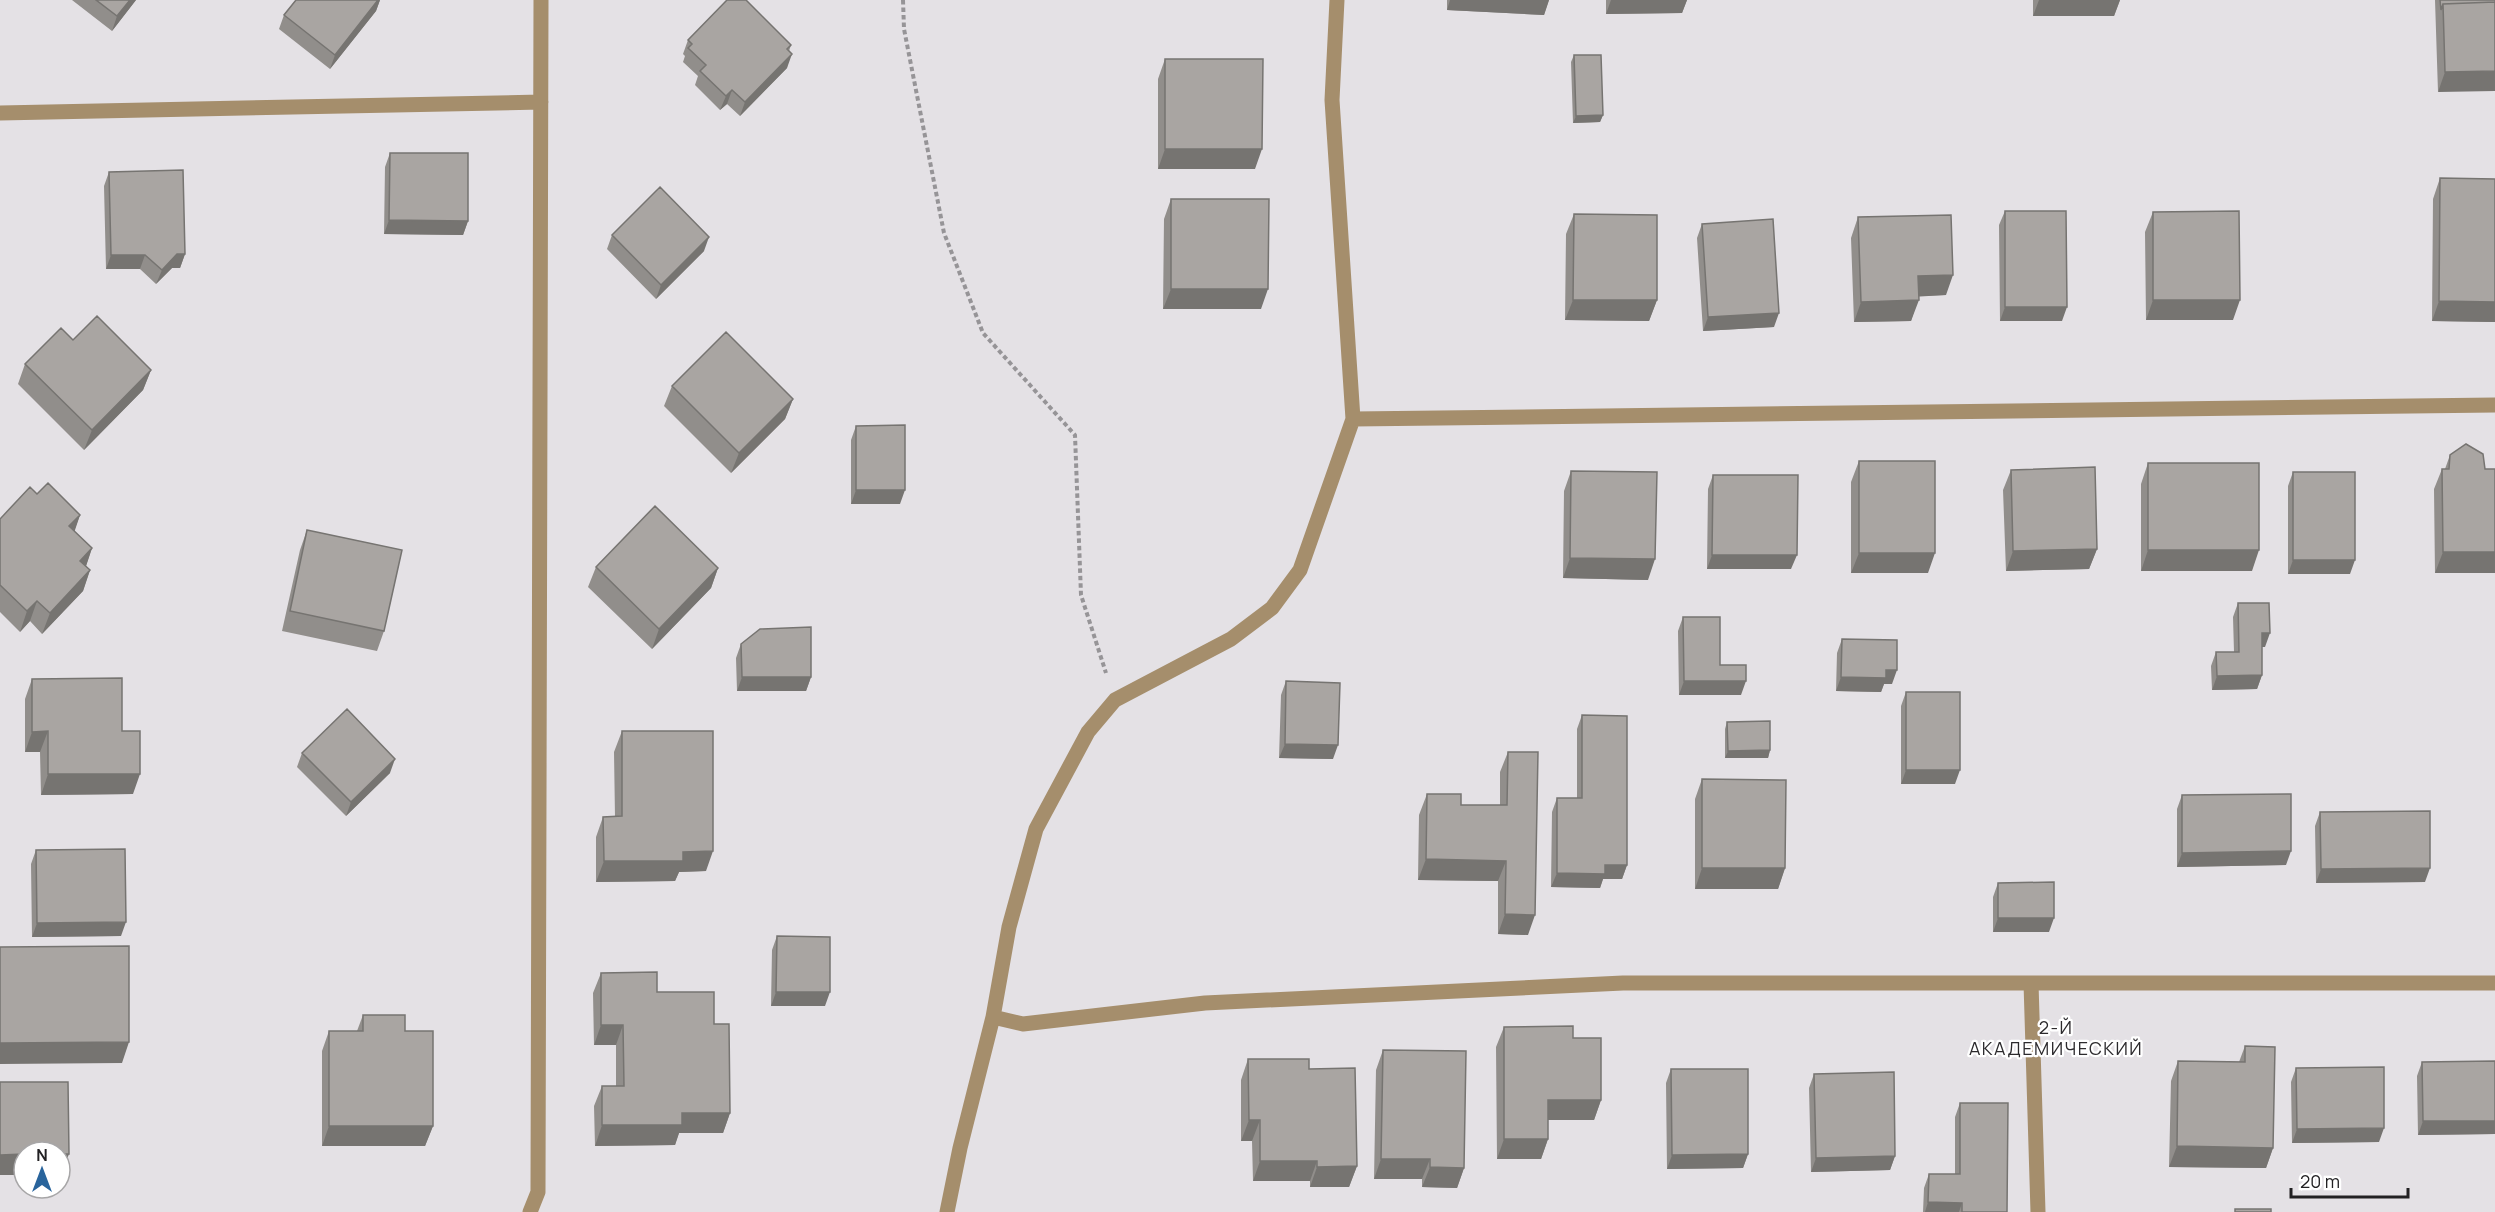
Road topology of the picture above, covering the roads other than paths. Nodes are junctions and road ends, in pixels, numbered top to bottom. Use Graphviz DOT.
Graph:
graph roads {
  1 [pos="541,0"];
  2 [pos="1337,0"];
  3 [pos="541,102"];
  4 [pos="0,113"];
  5 [pos="2495,405"];
  6 [pos="1353,419"];
  7 [pos="2031,983"];
  8 [pos="2495,983"];
  9 [pos="993,1017"];
  10 [pos="530,1212"];
  11 [pos="947,1212"];
  12 [pos="2038,1212"];
  1 -- 3 [label="street"];
  2 -- 6 [label="street"];
  3 -- 4 [label="street"];
  3 -- 10 [label="street"];
  5 -- 6 [label="street"];
  6 -- 9 [label="street"];
  7 -- 8 [label="street"];
  7 -- 9 [label="street"];
  7 -- 12 [label="street"];
  9 -- 11 [label="street"];
}
